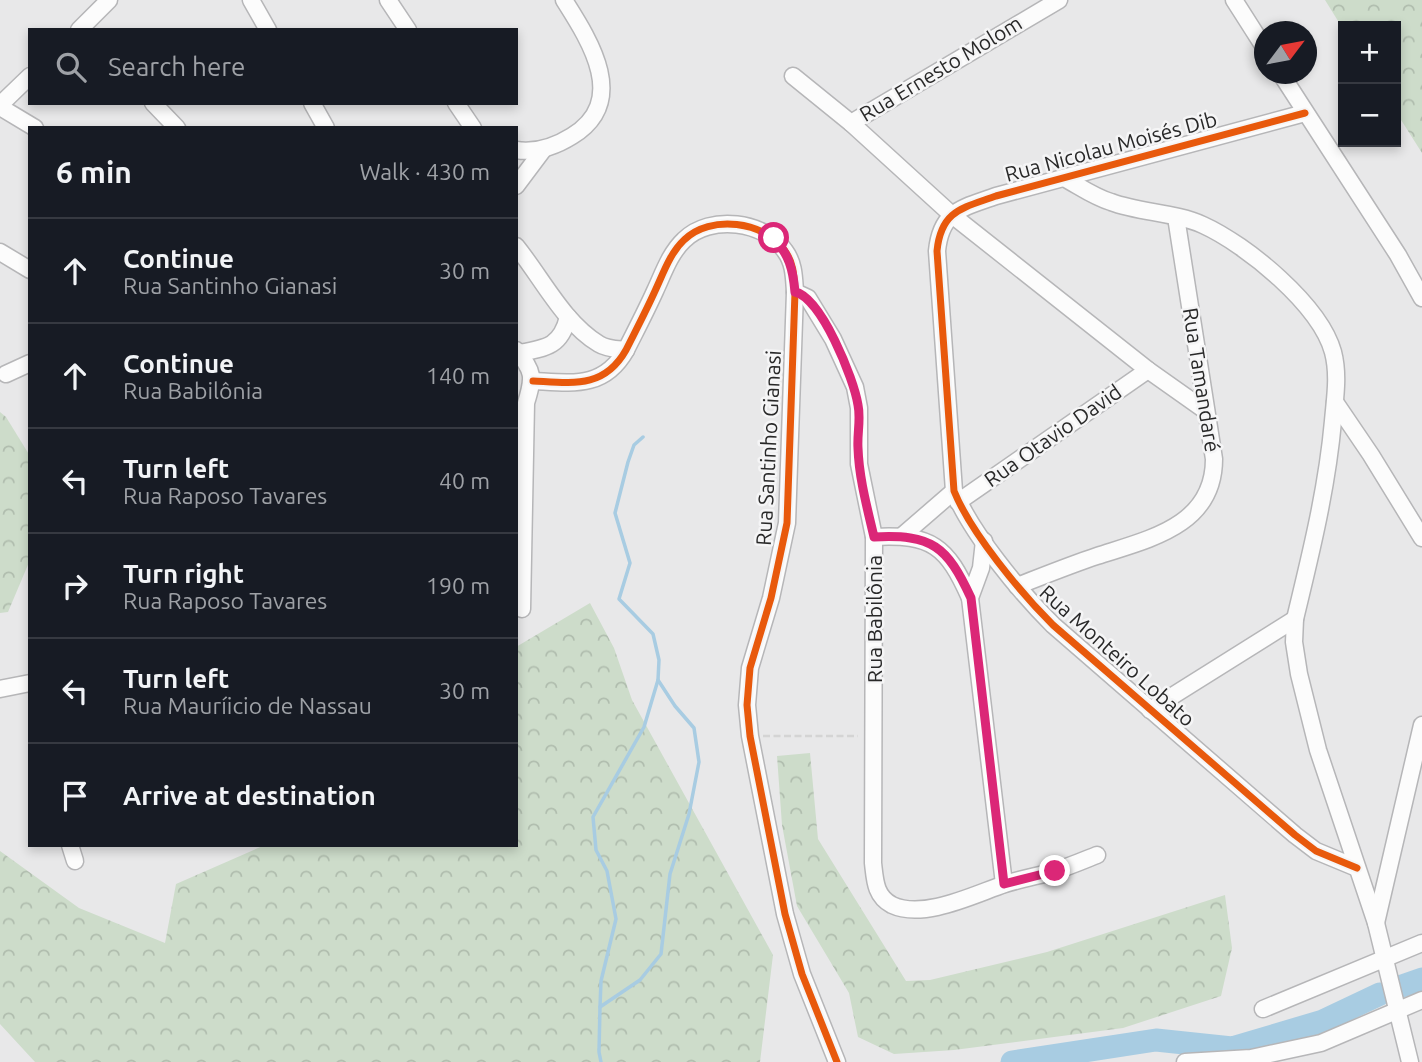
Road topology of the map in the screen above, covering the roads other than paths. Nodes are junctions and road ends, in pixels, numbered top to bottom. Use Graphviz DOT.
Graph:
graph roads {
  1 [pos="109,0"];
  2 [pos="251,0"];
  3 [pos="388,0"];
  4 [pos="565,0"];
  5 [pos="1059,0"];
  6 [pos="1234,0"];
  7 [pos="81,28"];
  8 [pos="267,28"];
  9 [pos="407,28"];
  10 [pos="1254,30"];
  11 [pos="793,76"];
  12 [pos="28,78"];
  13 [pos="1286,84"];
  14 [pos="155,105"];
  15 [pos="313,105"];
  16 [pos="457,105"];
  17 [pos="0,106"];
  18 [pos="1305,113"];
  19 [pos="851,123"];
  20 [pos="32,126"];
  21 [pos="175,126"];
  22 [pos="325,126"];
  23 [pos="471,126"];
  24 [pos="518,150"];
  25 [pos="542,150"];
  26 [pos="1064,178"];
  27 [pos="518,183"];
  28 [pos="951,215"];
  29 [pos="1176,217"];
  30 [pos="518,249"];
  31 [pos="0,253"];
  32 [pos="28,269"];
  33 [pos="795,292"];
  34 [pos="1422,298"];
  35 [pos="568,317"];
  36 [pos="626,350"];
  37 [pos="518,351"];
  38 [pos="28,364"];
  39 [pos="1148,370"];
  40 [pos="6,374"];
  41 [pos="533,381"];
  42 [pos="1335,402"];
  43 [pos="521,404"];
  44 [pos="1206,411"];
  45 [pos="956,496"];
  46 [pos="902,536"];
  47 [pos="874,537"];
  48 [pos="1422,538"];
  49 [pos="984,541"];
  50 [pos="1017,586"];
  51 [pos="971,598"];
  52 [pos="522,609"];
  53 [pos="1295,618"];
  54 [pos="28,683"];
  55 [pos="0,689"];
  56 [pos="1150,710"];
  57 [pos="1422,725"];
  58 [pos="71,847"];
  59 [pos="1097,855"];
  60 [pos="75,861"];
  61 [pos="1357,868"];
  62 [pos="1004,884"];
  63 [pos="1377,923"];
  64 [pos="1422,943"];
  65 [pos="1385,959"];
  66 [pos="1422,1000"];
  67 [pos="1264,1009"];
  68 [pos="1398,1011"];
  69 [pos="837,1062"];
  70 [pos="1185,1062"];
  71 [pos="1410,1062"];
  1 -- 7 [label="street"];
  2 -- 8 [label="street"];
  3 -- 9 [label="street"];
  4 -- 25 [label="street"];
  5 -- 19 [label="street, Rua Ernesto Molom"];
  6 -- 10 [label="street"];
  11 -- 19 [label="street, Rua Ernesto Molom"];
  12 -- 17 [label="street"];
  13 -- 18 [label="street"];
  14 -- 21 [label="street"];
  15 -- 22 [label="street"];
  16 -- 23 [label="street"];
  17 -- 20 [label="street"];
  18 -- 26 [label="street, Rua Nicolau Moisés Dib"];
  18 -- 34 [label="street"];
  19 -- 28 [label="street"];
  24 -- 25 [label="street"];
  25 -- 27 [label="street"];
  26 -- 28 [label="street, Rua Nicolau Moisés Dib"];
  26 -- 29 [label="street"];
  28 -- 39 [label="street"];
  28 -- 45 [label="street, Rua Monteiro Lobato"];
  29 -- 42 [label="street"];
  29 -- 44 [label="street, Rua Tamandaré"];
  30 -- 35 [label="street"];
  31 -- 32 [label="street"];
  33 -- 36 [label="street, Rua Santinho Gianasi"];
  33 -- 47 [label="street, Rua Babilônia"];
  33 -- 69 [label="street, Rua Santinho Gianasi"];
  35 -- 36 [label="street"];
  35 -- 37 [label="street"];
  36 -- 41 [label="street, Rua Santinho Gianasi"];
  37 -- 41 [label="street"];
  38 -- 40 [label="street"];
  39 -- 44 [label="street"];
  39 -- 45 [label="street, Rua Otavio David"];
  41 -- 43 [label="street"];
  42 -- 48 [label="street"];
  42 -- 53 [label="street"];
  43 -- 52 [label="street"];
  44 -- 50 [label="street, Rua Tamandaré"];
  45 -- 46 [label="street, Rua Otavio David"];
  45 -- 49 [label="street, Rua Monteiro Lobato"];
  46 -- 47 [label="street"];
  46 -- 51 [label="street"];
  47 -- 62 [label="street, Rua Babilônia"];
  49 -- 50 [label="street, Rua Monteiro Lobato"];
  49 -- 51 [label="street"];
  50 -- 56 [label="street, Rua Monteiro Lobato"];
  51 -- 62 [label="street"];
  53 -- 56 [label="street"];
  53 -- 61 [label="street"];
  54 -- 55 [label="street"];
  56 -- 61 [label="street, Rua Monteiro Lobato"];
  57 -- 63 [label="street"];
  58 -- 60 [label="street"];
  59 -- 62 [label="street"];
  61 -- 63 [label="street"];
  63 -- 65 [label="street"];
  64 -- 65 [label="street"];
  65 -- 67 [label="street"];
  65 -- 68 [label="street"];
  66 -- 68 [label="street"];
  68 -- 70 [label="street"];
  68 -- 71 [label="street"];
}
